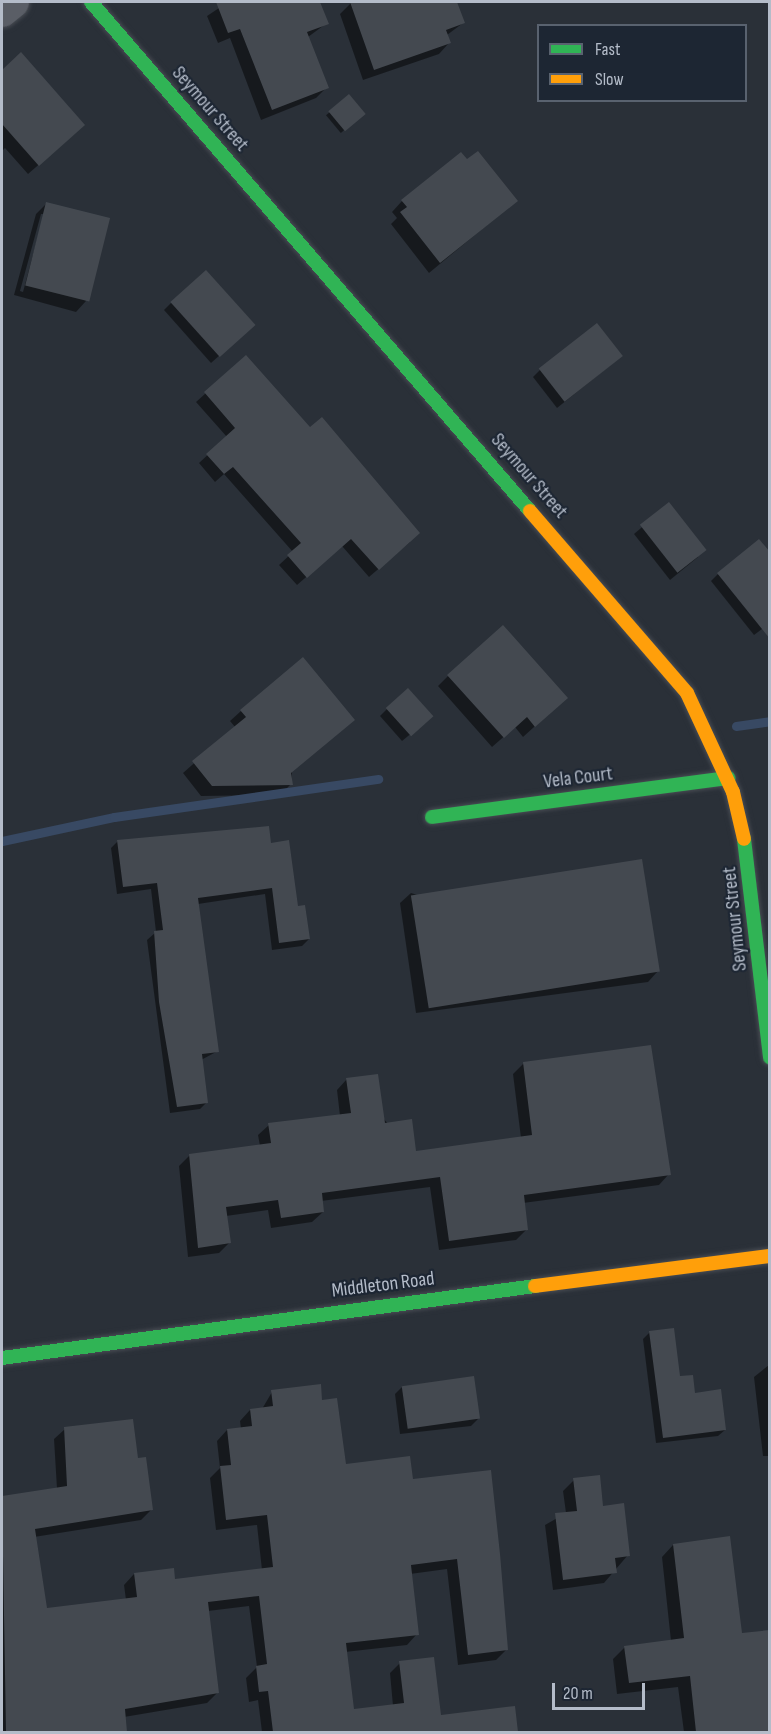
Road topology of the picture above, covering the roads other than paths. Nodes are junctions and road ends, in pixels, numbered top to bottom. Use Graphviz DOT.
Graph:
graph roads {
  1 [pos="13,2"];
  2 [pos="91,2"];
  3 [pos="2,11"];
  4 [pos="728,778"];
  5 [pos="432,817"];
  6 [pos="770,1057"];
  7 [pos="770,1256"];
  8 [pos="2,1358"];
  1 -- 3 [label="street"];
  2 -- 4 [label="street, Seymour Street"];
  4 -- 5 [label="street, Vela Court"];
  4 -- 6 [label="street, Seymour Street"];
  7 -- 8 [label="street, Middleton Road"];
}
